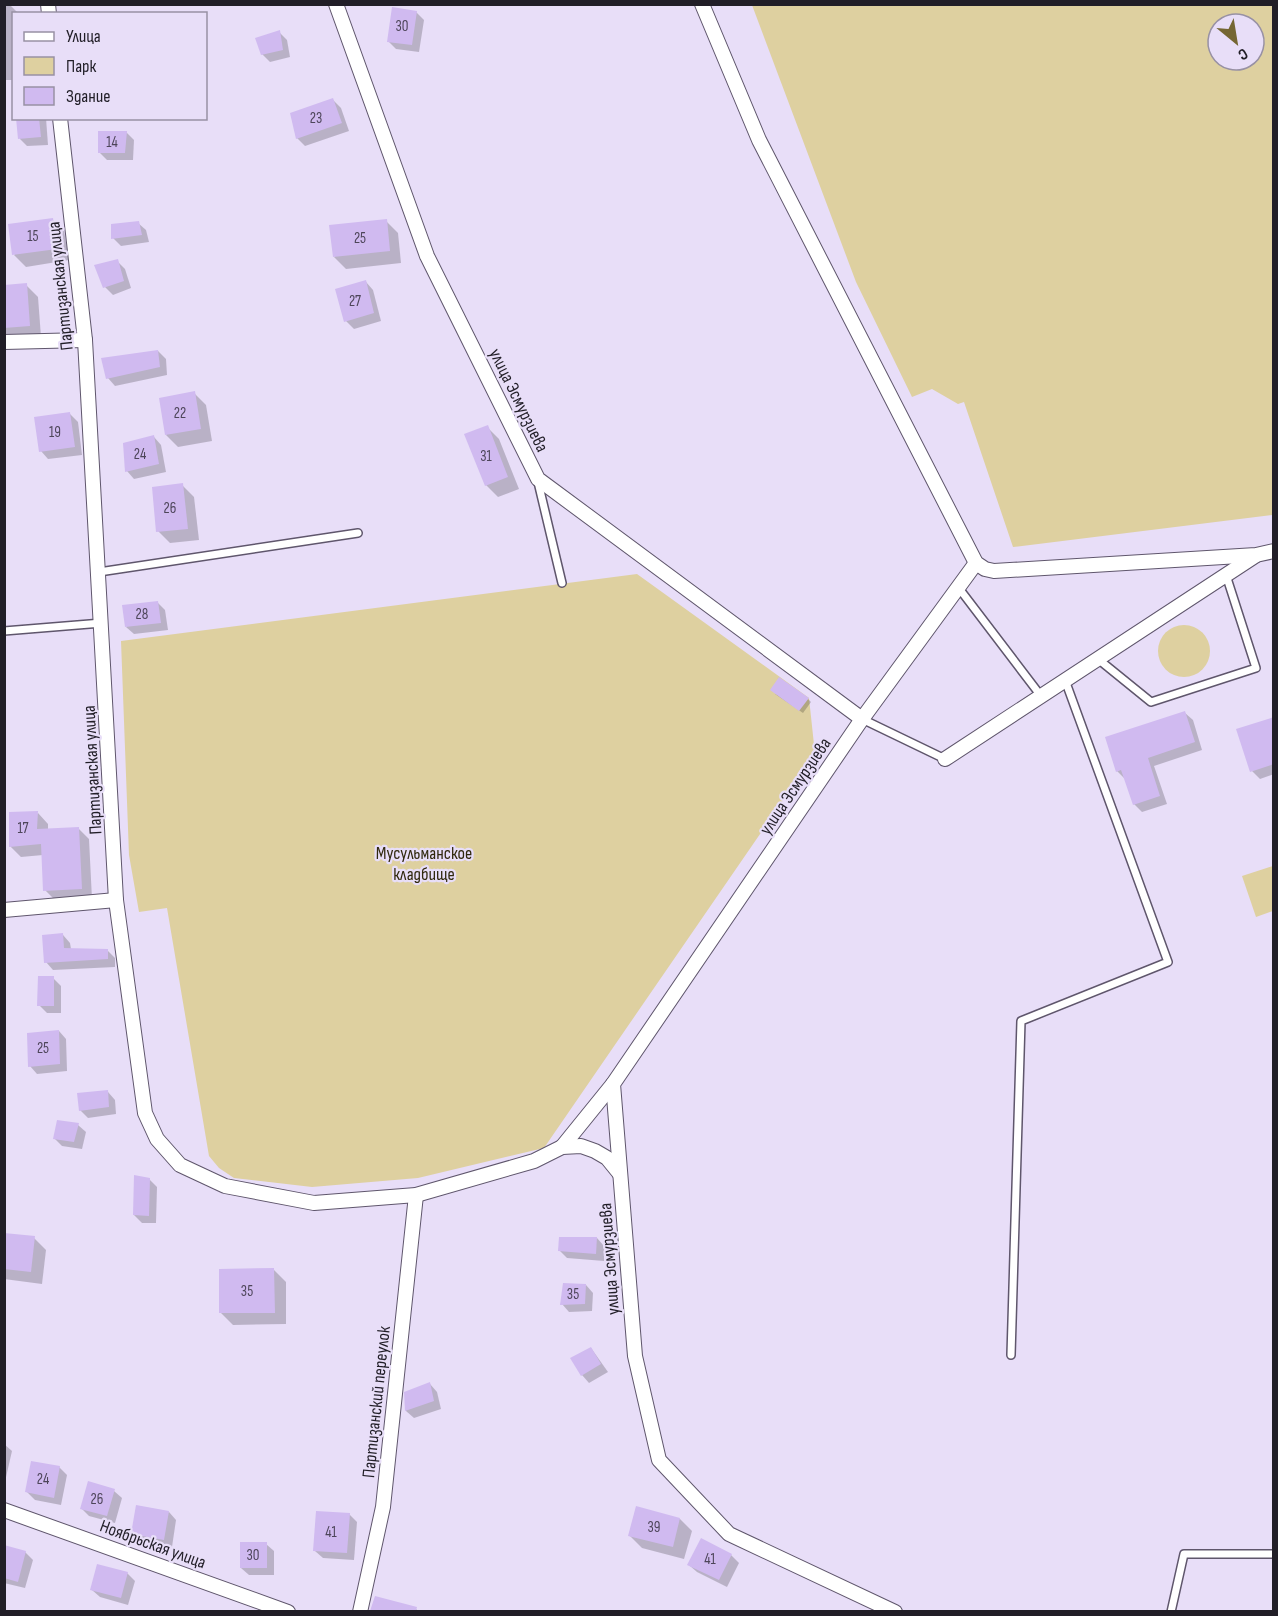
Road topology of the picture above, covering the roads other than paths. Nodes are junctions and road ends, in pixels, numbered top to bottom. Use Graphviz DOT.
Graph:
graph roads {
  1 [pos="336,4"];
  2 [pos="702,4"];
  3 [pos="60,120"];
  4 [pos="85,340"];
  5 [pos="4,342"];
  6 [pos="538,479"];
  7 [pos="358,533"];
  8 [pos="1274,551"];
  9 [pos="1256,555"];
  10 [pos="976,563"];
  11 [pos="99,572"];
  12 [pos="1226,575"];
  13 [pos="562,584"];
  14 [pos="958,587"];
  15 [pos="102,623"];
  16 [pos="4,631"];
  17 [pos="1098,658"];
  18 [pos="1065,680"];
  19 [pos="1041,696"];
  20 [pos="862,719"];
  21 [pos="945,759"];
  22 [pos="116,900"];
  23 [pos="4,910"];
  24 [pos="613,1084"];
  25 [pos="562,1147"];
  26 [pos="620,1174"];
  27 [pos="416,1195"];
  28 [pos="1011,1355"];
  29 [pos="4,1510"];
  30 [pos="1274,1554"];
  31 [pos="288,1611"];
  32 [pos="360,1611"];
  33 [pos="896,1611"];
  34 [pos="1171,1611"];
  1 -- 6 [label="street, улица Эсмурзиева"];
  2 -- 10 [label="street"];
  3 -- 4 [label="street, Партизанская улица"];
  4 -- 5 [label="street"];
  4 -- 11 [label="street, Партизанская улица"];
  6 -- 13 [label="lane"];
  6 -- 20 [label="street, улица Эсмурзиева"];
  7 -- 11 [label="lane"];
  8 -- 9 [label="street"];
  9 -- 10 [label="street"];
  9 -- 12 [label="street"];
  10 -- 14 [label="street"];
  11 -- 15 [label="street, Партизанская улица"];
  12 -- 17 [label="street"];
  12 -- 17 [label="lane"];
  14 -- 19 [label="lane"];
  14 -- 20 [label="street"];
  15 -- 16 [label="lane"];
  15 -- 22 [label="street, Партизанская улица"];
  17 -- 18 [label="street"];
  18 -- 19 [label="street"];
  18 -- 28 [label="lane"];
  19 -- 21 [label="street"];
  20 -- 21 [label="lane"];
  20 -- 24 [label="street, улица Эсмурзиева"];
  22 -- 23 [label="street"];
  22 -- 27 [label="street, Партизанская улица"];
  24 -- 25 [label="street"];
  24 -- 26 [label="street, улица Эсмурзиева"];
  25 -- 26 [label="street"];
  25 -- 27 [label="street, Партизанская улица"];
  26 -- 33 [label="street, улица Эсмурзиева"];
  27 -- 32 [label="street, Партизанский переулок"];
  29 -- 31 [label="street, Ноябрьская улица"];
  30 -- 34 [label="lane"];
}
